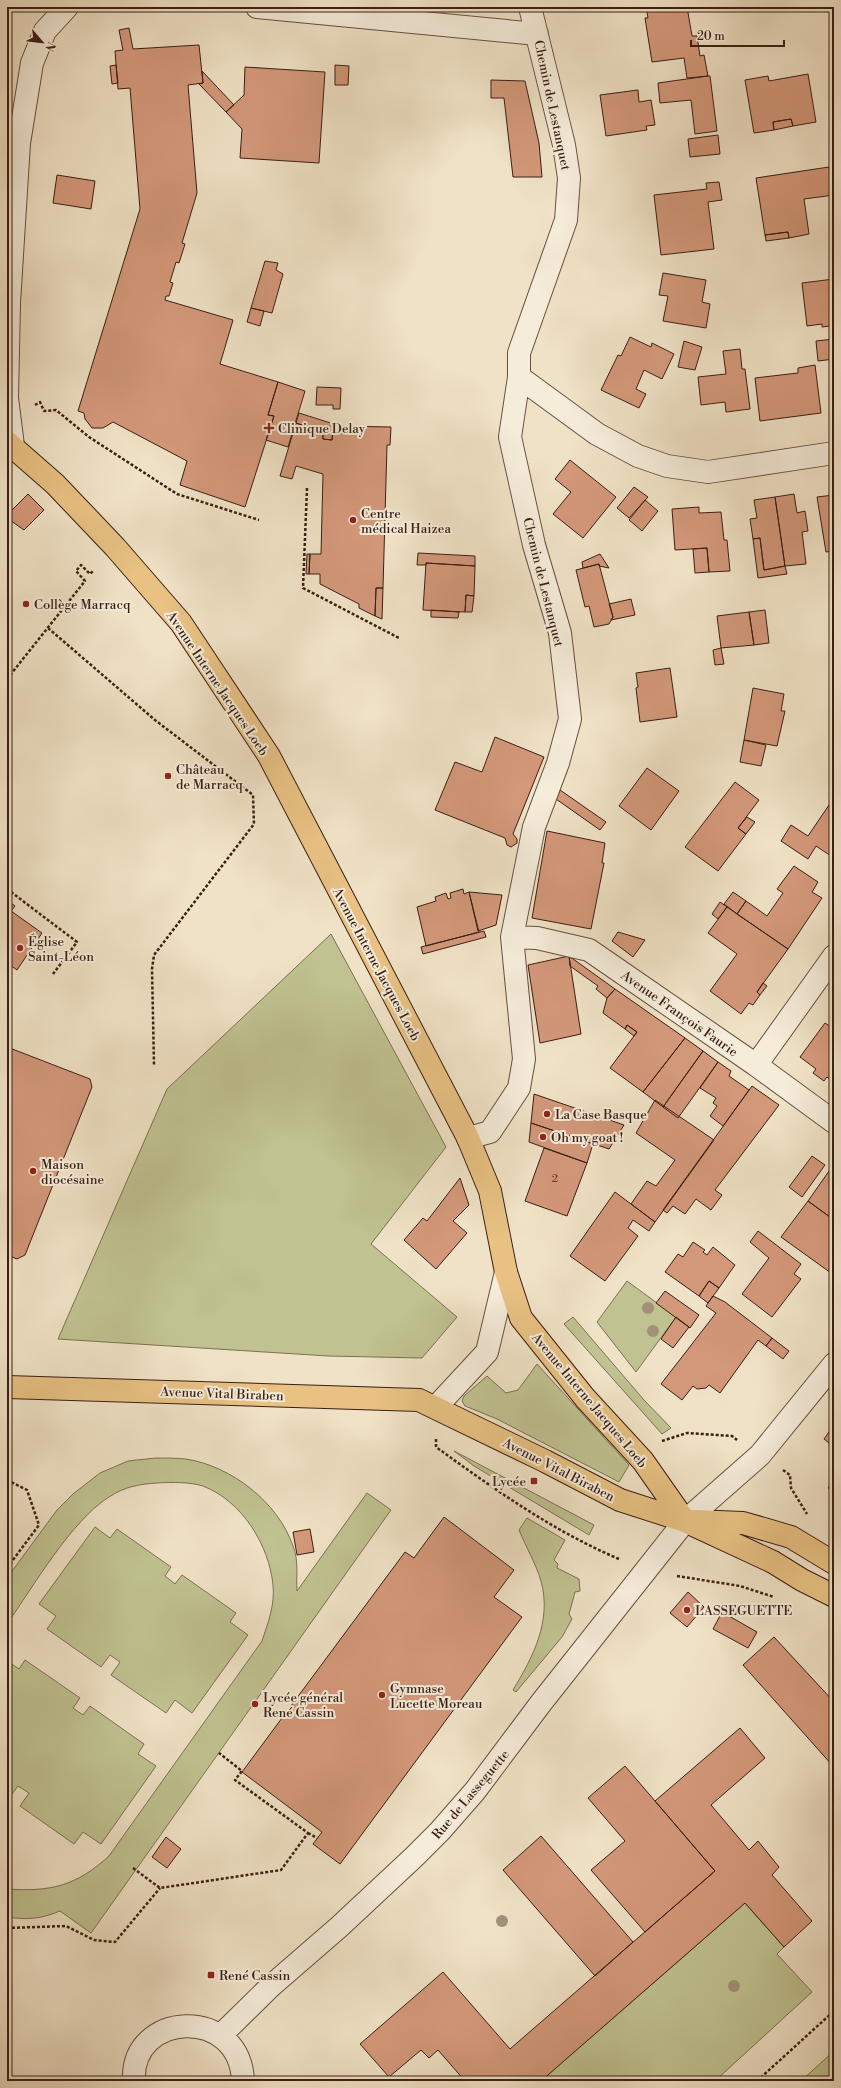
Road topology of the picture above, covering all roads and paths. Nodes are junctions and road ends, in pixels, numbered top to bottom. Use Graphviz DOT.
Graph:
graph roads {
  1 [pos="67,7"];
  2 [pos="257,7"];
  3 [pos="530,7"];
  4 [pos="537,34"];
  5 [pos="8,305"];
  6 [pos="519,377"];
  7 [pos="37,403"];
  8 [pos="10,444"];
  9 [pos="834,453"];
  10 [pos="307,488"];
  11 [pos="259,520"];
  12 [pos="94,570"];
  13 [pos="48,628"];
  14 [pos="399,638"];
  15 [pos="7,679"];
  16 [pos="7,890"];
  17 [pos="512,936"];
  18 [pos="834,956"];
  19 [pos="53,974"];
  20 [pos="154,1065"];
  21 [pos="756,1065"];
  22 [pos="834,1122"];
  23 [pos="468,1138"];
  24 [pos="506,1272"];
  25 [pos="834,1364"];
  26 [pos="7,1387"];
  27 [pos="436,1407"];
  28 [pos="7,1480"];
  29 [pos="685,1521"];
  30 [pos="834,1563"];
  31 [pos="7,1568"];
  32 [pos="645,1570"];
  33 [pos="834,1596"];
  34 [pos="775,1597"];
  35 [pos="219,1753"];
  36 [pos="308,1833"];
  37 [pos="316,1838"];
  38 [pos="133,1868"];
  39 [pos="160,1888"];
  40 [pos="7,1928"];
  41 [pos="834,2011"];
  42 [pos="221,2035"];
  43 [pos="134,2081"];
  44 [pos="243,2081"];
  45 [pos="757,2081"];
  1 -- 5 [label="street"];
  2 -- 4 [label="street"];
  3 -- 4 [label="street, Chemin de Lestanquet"];
  4 -- 6 [label="street, Chemin de Lestanquet"];
  5 -- 8 [label="street"];
  6 -- 9 [label="street"];
  6 -- 17 [label="street, Chemin de Lestanquet"];
  7 -- 11 [label="path"];
  8 -- 23 [label="main road, Avenue Interne Jacques Loeb"];
  10 -- 14 [label="path"];
  12 -- 13 [label="path"];
  13 -- 15 [label="path"];
  13 -- 20 [label="path"];
  16 -- 19 [label="path"];
  17 -- 21 [label="street, Avenue François Faurie"];
  17 -- 23 [label="street, Chemin de Lestanquet"];
  18 -- 21 [label="street"];
  21 -- 22 [label="street, Avenue François Faurie"];
  23 -- 24 [label="main road, Avenue Interne Jacques Loeb"];
  24 -- 27 [label="street"];
  24 -- 29 [label="main road, Avenue Interne Jacques Loeb"];
  25 -- 29 [label="street, Rue de Lasseguette"];
  26 -- 27 [label="main road, Avenue Vital Biraben"];
  27 -- 29 [label="main road, Avenue Vital Biraben"];
  27 -- 32 [label="path"];
  28 -- 31 [label="path"];
  29 -- 30 [label="main road"];
  29 -- 32 [label="street, Rue de Lasseguette"];
  29 -- 33 [label="main road"];
  32 -- 34 [label="path"];
  32 -- 42 [label="street, Rue de Lasseguette"];
  35 -- 36 [label="path"];
  36 -- 37 [label="path"];
  36 -- 39 [label="path"];
  38 -- 39 [label="path"];
  39 -- 40 [label="path"];
  41 -- 45 [label="path"];
  42 -- 43 [label="street"];
  42 -- 44 [label="street"];
}
